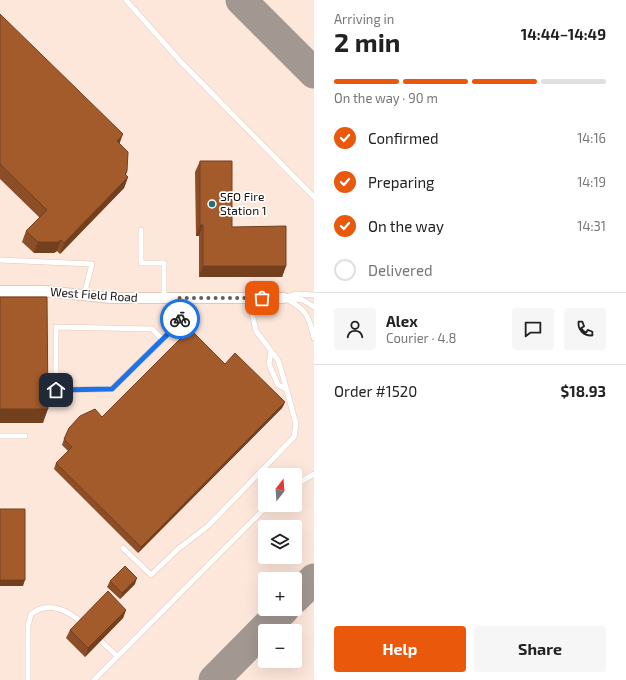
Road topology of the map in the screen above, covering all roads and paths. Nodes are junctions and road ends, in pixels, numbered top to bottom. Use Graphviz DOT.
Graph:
graph roads {
  1 [pos="126,0"];
  2 [pos="314,197"];
  3 [pos="141,230"];
  4 [pos="0,260"];
  5 [pos="0,291"];
  6 [pos="84,295"];
  7 [pos="314,295"];
  8 [pos="164,298"];
  9 [pos="179,298"];
  10 [pos="251,298"];
  11 [pos="284,298"];
  12 [pos="314,307"];
  13 [pos="314,338"];
  14 [pos="162,339"];
  15 [pos="271,351"];
  16 [pos="286,389"];
  17 [pos="0,436"];
  18 [pos="25,436"];
  19 [pos="314,474"];
  20 [pos="302,481"];
  21 [pos="261,512"];
  22 [pos="123,548"];
  23 [pos="82,623"];
  24 [pos="101,641"];
  25 [pos="117,656"];
  26 [pos="28,680"];
  27 [pos="94,680"];
  1 -- 2 [label="lane"];
  3 -- 8 [label="lane"];
  4 -- 6 [label="lane"];
  5 -- 6 [label="street, West Field Road"];
  6 -- 8 [label="street, West Field Road"];
  7 -- 11 [label="lane"];
  8 -- 9 [label="street, West Field Road"];
  9 -- 10 [label="street, West Field Road"];
  9 -- 14 [label="lane"];
  10 -- 11 [label="street, West Field Road"];
  10 -- 15 [label="lane"];
  11 -- 12 [label="lane"];
  11 -- 13 [label="lane"];
  14 -- 14 [label="lane"];
  15 -- 16 [label="lane"];
  15 -- 16 [label="lane"];
  16 -- 22 [label="lane"];
  17 -- 18 [label="lane"];
  19 -- 20 [label="lane"];
  21 -- 25 [label="lane"];
  23 -- 26 [label="lane"];
  24 -- 25 [label="lane"];
  25 -- 27 [label="lane"];
}
